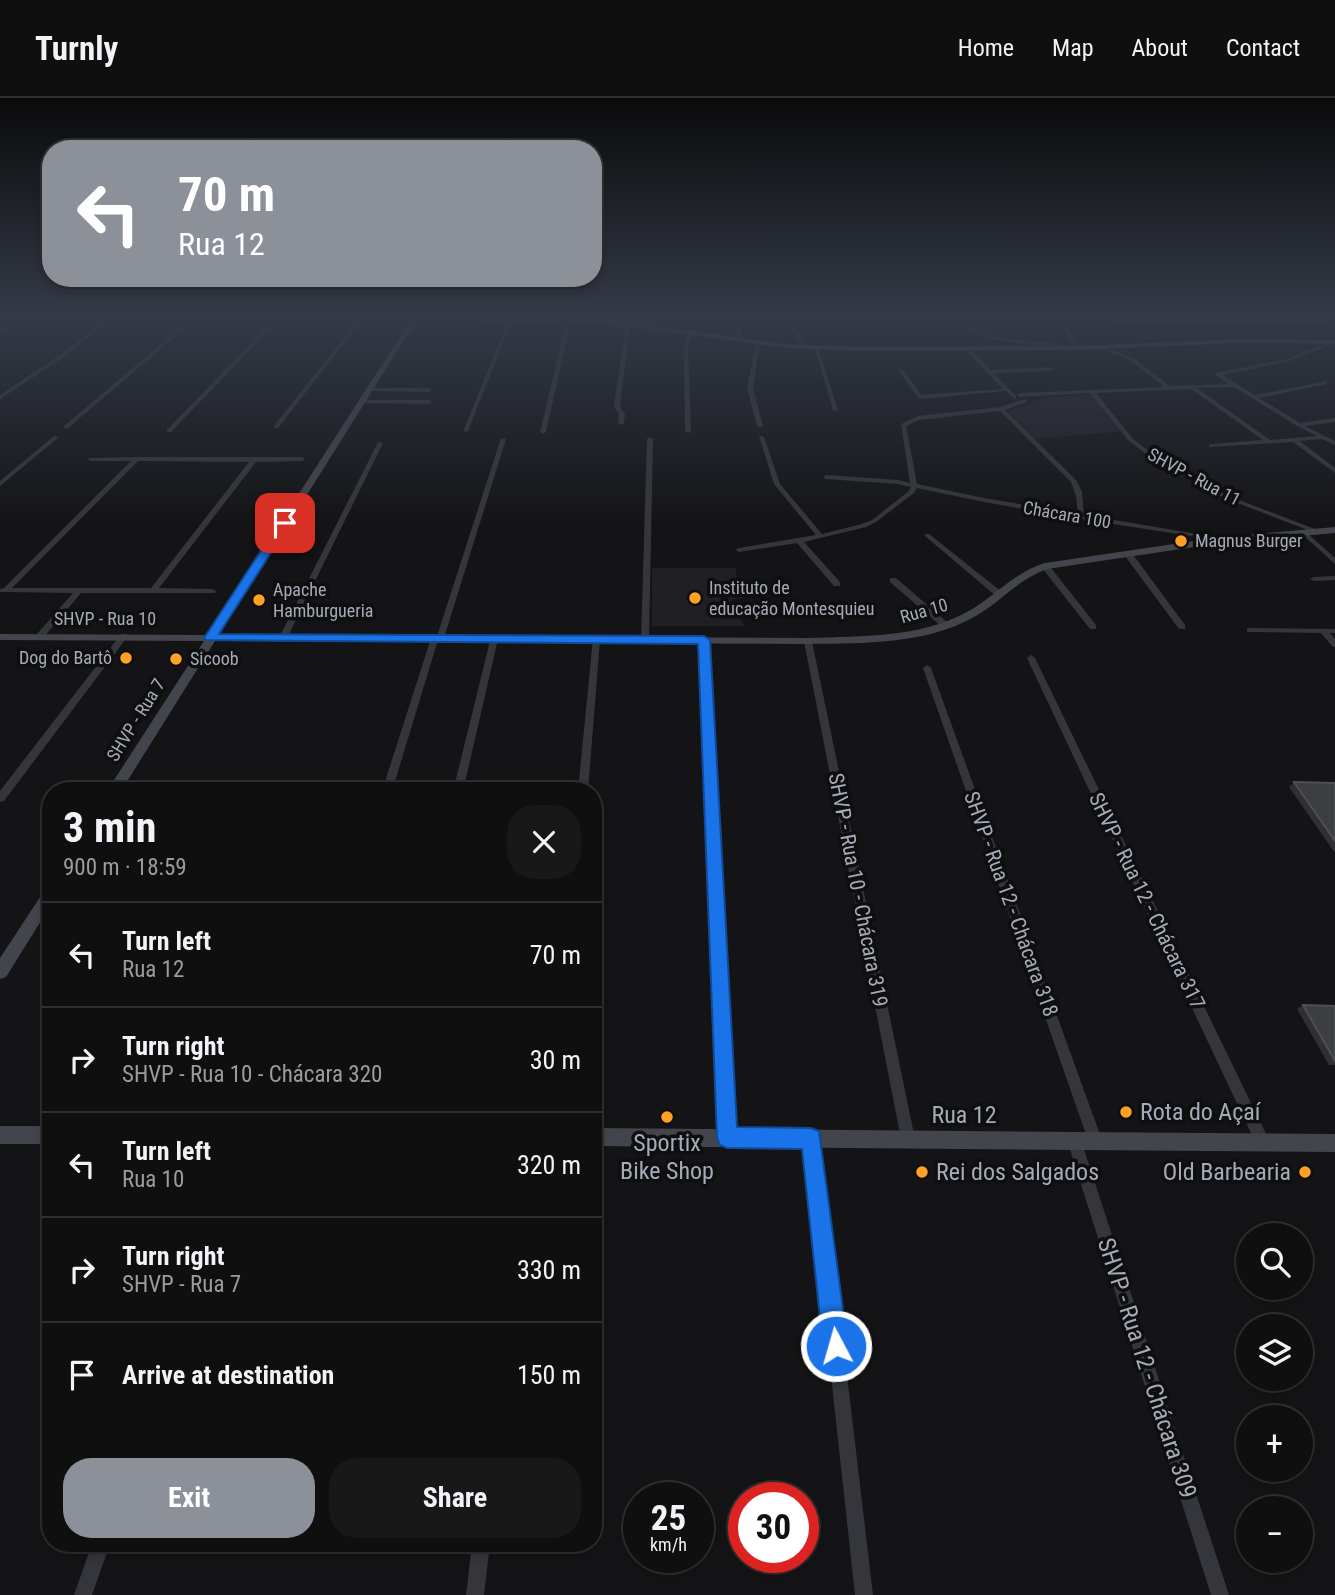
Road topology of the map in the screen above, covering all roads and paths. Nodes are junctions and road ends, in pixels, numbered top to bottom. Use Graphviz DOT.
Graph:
graph roads {
  1 [pos="18,385"];
  2 [pos="116,385"];
  3 [pos="214,385"];
  4 [pos="309,385"];
  5 [pos="372,385"];
  6 [pos="484,385"];
  7 [pos="554,385"];
  8 [pos="620,385"];
  9 [pos="687,385"];
  10 [pos="751,385"];
  11 [pos="828,385"];
  12 [pos="910,385"];
  13 [pos="1001,385"];
  14 [pos="1166,385"];
  15 [pos="1234,385"];
  16 [pos="1312,385"];
  17 [pos="1170,388"];
  18 [pos="1193,388"];
  19 [pos="369,390"];
  20 [pos="429,390"];
  21 [pos="1006,391"];
  22 [pos="1092,392"];
  23 [pos="0,397"];
  24 [pos="1254,397"];
  25 [pos="1019,399"];
  26 [pos="429,401"];
  27 [pos="361,402"];
  28 [pos="1002,409"];
  29 [pos="836,410"];
  30 [pos="1335,420"];
  31 [pos="621,423"];
  32 [pos="1299,425"];
  33 [pos="760,426"];
  34 [pos="66,427"];
  35 [pos="276,427"];
  36 [pos="169,431"];
  37 [pos="465,431"];
  38 [pos="688,431"];
  39 [pos="543,432"];
  40 [pos="55,437"];
  41 [pos="761,437"];
  42 [pos="1322,438"];
  43 [pos="503,439"];
  44 [pos="650,439"];
  45 [pos="1295,440"];
  46 [pos="1268,442"];
  47 [pos="380,443"];
  48 [pos="1335,443"];
  49 [pos="1212,446"];
  50 [pos="91,459"];
  51 [pos="136,459"];
  52 [pos="302,459"];
  53 [pos="254,460"];
  54 [pos="1335,471"];
  55 [pos="826,477"];
  56 [pos="0,484"];
  57 [pos="914,486"];
  58 [pos="1081,517"];
  59 [pos="1335,530"];
  60 [pos="1318,532"];
  61 [pos="1304,533"];
  62 [pos="927,535"];
  63 [pos="821,537"];
  64 [pos="1221,540"];
  65 [pos="799,541"];
  66 [pos="739,551"];
  67 [pos="1128,554"];
  68 [pos="1335,562"];
  69 [pos="1045,566"];
  70 [pos="1314,579"];
  71 [pos="1335,579"];
  72 [pos="893,580"];
  73 [pos="837,584"];
  74 [pos="3,590"];
  75 [pos="79,590"];
  76 [pos="154,590"];
  77 [pos="212,591"];
  78 [pos="999,594"];
  79 [pos="945,625"];
  80 [pos="1093,627"];
  81 [pos="1182,627"];
  82 [pos="1250,631"];
  83 [pos="1323,631"];
  84 [pos="1335,631"];
  85 [pos="0,636"];
  86 [pos="40,636"];
  87 [pos="124,636"];
  88 [pos="210,638"];
  89 [pos="283,638"];
  90 [pos="437,638"];
  91 [pos="494,639"];
  92 [pos="596,640"];
  93 [pos="645,640"];
  94 [pos="704,640"];
  95 [pos="808,641"];
  96 [pos="1335,644"];
  97 [pos="1031,658"];
  98 [pos="927,668"];
  99 [pos="120,782"];
  100 [pos="390,782"];
  101 [pos="459,782"];
  102 [pos="584,782"];
  103 [pos="0,798"];
  104 [pos="42,906"];
  105 [pos="0,972"];
  106 [pos="0,1135"];
  107 [pos="42,1135"];
  108 [pos="602,1137"];
  109 [pos="727,1138"];
  110 [pos="811,1138"];
  111 [pos="908,1139"];
  112 [pos="1074,1140"];
  113 [pos="1094,1140"];
  114 [pos="1264,1143"];
  115 [pos="1335,1143"];
  116 [pos="98,1552"];
  117 [pos="480,1552"];
  118 [pos="83,1595"];
  119 [pos="475,1595"];
  120 [pos="863,1595"];
  121 [pos="1220,1595"];
  1 -- 23 [label="street"];
  2 -- 34 [label="street"];
  3 -- 36 [label="street"];
  4 -- 35 [label="street"];
  5 -- 19 [label="street, SHVP - Rua 7"];
  6 -- 37 [label="street"];
  7 -- 39 [label="street"];
  8 -- 31 [label="street"];
  9 -- 38 [label="street"];
  10 -- 33 [label="street"];
  11 -- 29 [label="street"];
  12 -- 21 [label="street"];
  13 -- 21 [label="street"];
  14 -- 17 [label="street"];
  15 -- 18 [label="street"];
  15 -- 24 [label="street"];
  16 -- 24 [label="street"];
  17 -- 18 [label="street"];
  17 -- 22 [label="street"];
  18 -- 46 [label="street"];
  19 -- 20 [label="street"];
  19 -- 27 [label="street, SHVP - Rua 7"];
  21 -- 25 [label="street"];
  22 -- 25 [label="street"];
  22 -- 60 [label="street, SHVP - Rua 11"];
  24 -- 32 [label="street"];
  25 -- 28 [label="street"];
  26 -- 27 [label="street"];
  27 -- 88 [label="street, SHVP - Rua 7"];
  28 -- 57 [label="street"];
  28 -- 58 [label="street"];
  30 -- 32 [label="street"];
  32 -- 42 [label="street"];
  40 -- 56 [label="street"];
  41 -- 63 [label="street"];
  42 -- 45 [label="street"];
  42 -- 48 [label="street"];
  43 -- 90 [label="street"];
  44 -- 93 [label="street"];
  45 -- 46 [label="street"];
  45 -- 54 [label="street"];
  46 -- 49 [label="street"];
  47 -- 89 [label="street"];
  50 -- 51 [label="street"];
  51 -- 53 [label="street"];
  51 -- 74 [label="street"];
  52 -- 53 [label="street"];
  53 -- 76 [label="street"];
  55 -- 57 [label="street, Chácara 100"];
  57 -- 58 [label="street, Chácara 100"];
  57 -- 63 [label="street"];
  58 -- 64 [label="street, Chácara 100"];
  59 -- 60 [label="street, Rua 10"];
  60 -- 61 [label="street, Rua 10"];
  61 -- 64 [label="street, Rua 10"];
  61 -- 68 [label="street"];
  62 -- 78 [label="street"];
  63 -- 65 [label="street"];
  64 -- 67 [label="street, Rua 10"];
  65 -- 66 [label="street"];
  65 -- 73 [label="street"];
  67 -- 69 [label="street, Rua 10"];
  67 -- 81 [label="street"];
  69 -- 78 [label="street, Rua 10"];
  69 -- 80 [label="street"];
  70 -- 71 [label="street"];
  72 -- 79 [label="street"];
  74 -- 75 [label="street"];
  75 -- 76 [label="street"];
  75 -- 86 [label="street"];
  76 -- 77 [label="street"];
  78 -- 79 [label="street, Rua 10"];
  79 -- 95 [label="street, Rua 10"];
  82 -- 83 [label="street"];
  83 -- 84 [label="street"];
  83 -- 96 [label="street"];
  85 -- 86 [label="street, SHVP - Rua 10"];
  86 -- 87 [label="street, SHVP - Rua 10"];
  87 -- 88 [label="street, SHVP - Rua 10"];
  87 -- 103 [label="street"];
  88 -- 89 [label="street, Rua 10"];
  88 -- 99 [label="street, SHVP - Rua 7"];
  89 -- 90 [label="street, Rua 10"];
  90 -- 91 [label="street, Rua 10"];
  90 -- 100 [label="street"];
  91 -- 92 [label="street, Rua 10"];
  91 -- 101 [label="street"];
  92 -- 93 [label="street, Rua 10"];
  92 -- 102 [label="street"];
  93 -- 94 [label="street, Rua 10"];
  94 -- 95 [label="street, Rua 10"];
  94 -- 109 [label="street"];
  95 -- 111 [label="street, SHVP - Rua 10 - Chácara 319"];
  97 -- 114 [label="street, SHVP - Rua 12 - Chácara 317"];
  98 -- 113 [label="street, SHVP - Rua 12 - Chácara 318"];
  104 -- 105 [label="street"];
  106 -- 107 [label="street"];
  108 -- 109 [label="street, Rua 12"];
  109 -- 110 [label="street, Rua 12"];
  110 -- 111 [label="street, Rua 12"];
  110 -- 120 [label="street"];
  111 -- 112 [label="street, Rua 12"];
  112 -- 113 [label="street, Rua 12"];
  112 -- 121 [label="street, SHVP - Rua 12 - Chácara 309"];
  113 -- 114 [label="street, Rua 12"];
  114 -- 115 [label="street, Rua 12"];
  116 -- 118 [label="street"];
  117 -- 119 [label="street"];
}
